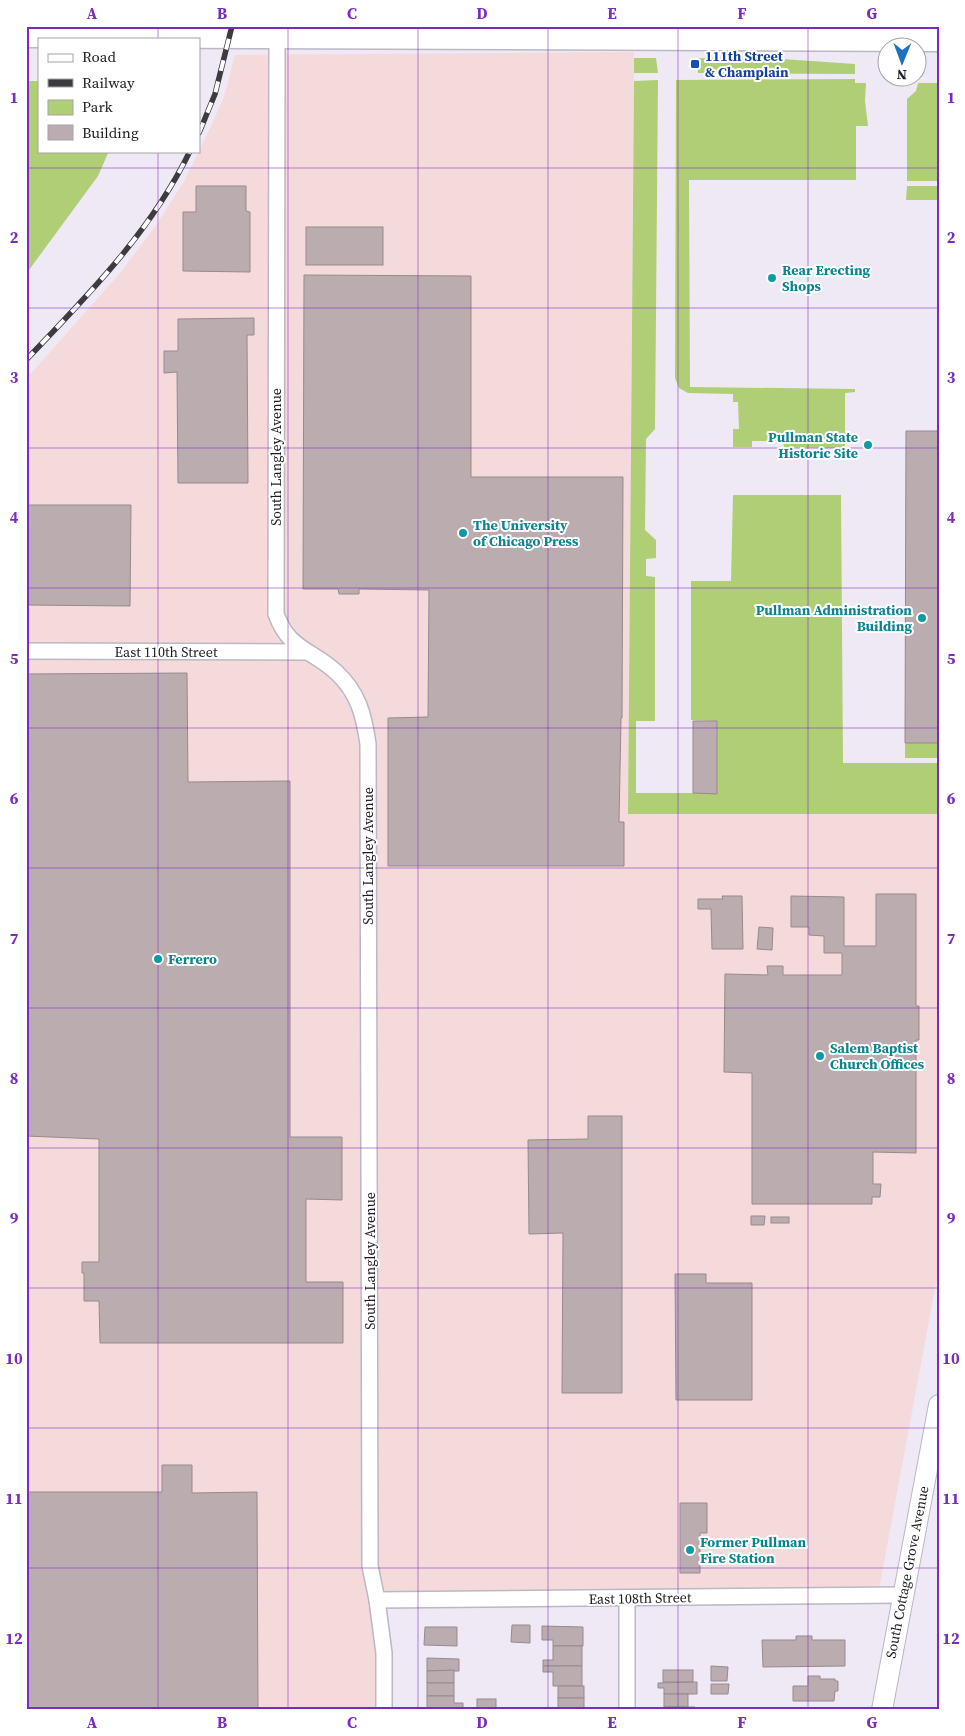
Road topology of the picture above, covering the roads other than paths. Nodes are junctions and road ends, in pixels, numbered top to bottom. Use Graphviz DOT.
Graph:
graph roads {
  1 [pos="185,31"];
  2 [pos="372,32"];
  3 [pos="631,32"];
  4 [pos="892,33"];
  5 [pos="26,36"];
  6 [pos="277,37"];
  7 [pos="939,40"];
  8 [pos="26,651"];
  9 [pos="306,652"];
  10 [pos="939,1405"];
  11 [pos="902,1595"];
  12 [pos="626,1598"];
  13 [pos="377,1600"];
  14 [pos="384,1710"];
  15 [pos="626,1710"];
  16 [pos="882,1710"];
  1 -- 5 [label="main road"];
  1 -- 6 [label="main road"];
  2 -- 3 [label="main road"];
  2 -- 6 [label="main road"];
  3 -- 4 [label="main road"];
  4 -- 7 [label="main road"];
  6 -- 9 [label="street, South Langley Avenue"];
  8 -- 9 [label="street, East 110th Street"];
  9 -- 13 [label="street, South Langley Avenue"];
  10 -- 11 [label="street, South Cottage Grove Avenue"];
  11 -- 12 [label="street, East 108th Street"];
  11 -- 16 [label="street, South Cottage Grove Avenue"];
  12 -- 13 [label="street, East 108th Street"];
  12 -- 15 [label="street"];
  13 -- 14 [label="street, South Langley Avenue"];
}
